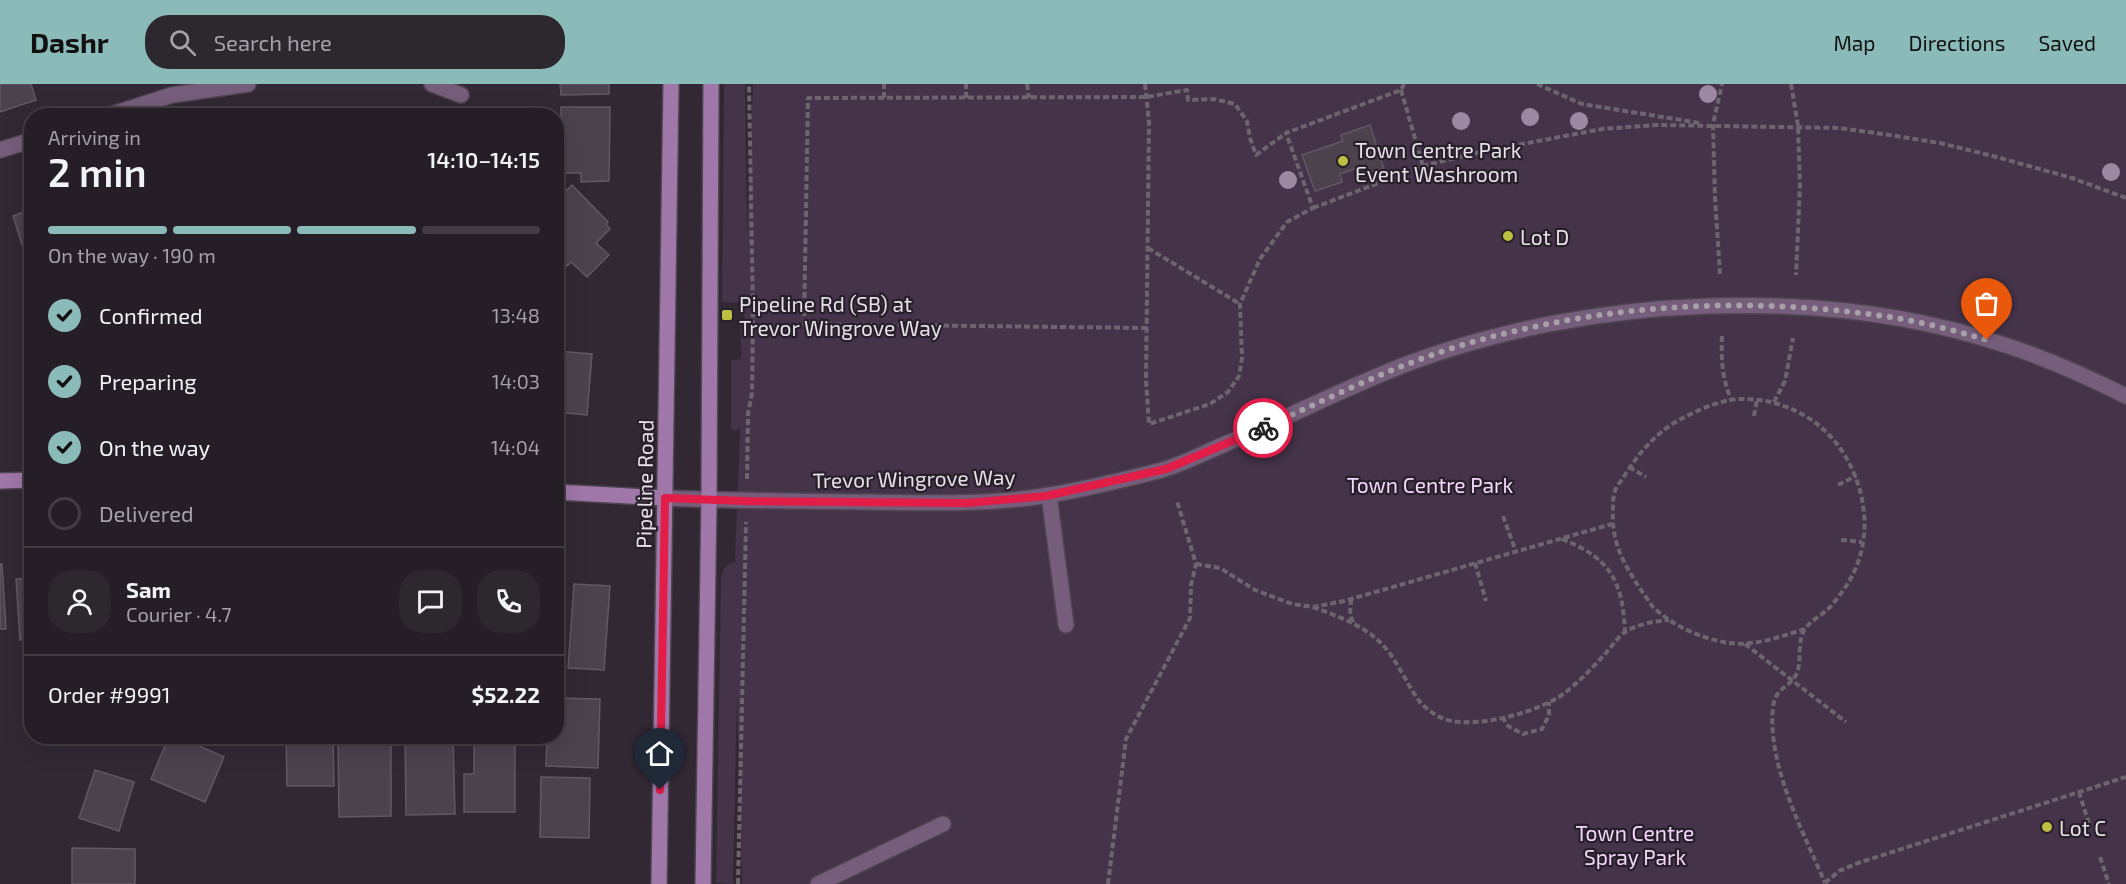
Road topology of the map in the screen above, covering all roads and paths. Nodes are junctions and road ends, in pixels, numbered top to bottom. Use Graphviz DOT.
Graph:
graph roads {
  1 [pos="248,84"];
  2 [pos="432,84"];
  3 [pos="671,84"];
  4 [pos="711,84"];
  5 [pos="749,84"];
  6 [pos="884,84"];
  7 [pos="966,84"];
  8 [pos="1028,84"];
  9 [pos="1145,84"];
  10 [pos="1404,84"];
  11 [pos="1537,84"];
  12 [pos="1722,84"];
  13 [pos="1791,84"];
  14 [pos="1401,90"];
  15 [pos="461,95"];
  16 [pos="1146,97"];
  17 [pos="884,98"];
  18 [pos="966,98"];
  19 [pos="1029,98"];
  20 [pos="132,108"];
  21 [pos="1713,124"];
  22 [pos="1798,126"];
  23 [pos="1286,133"];
  24 [pos="24,142"];
  25 [pos="0,150"];
  26 [pos="1424,166"];
  27 [pos="2126,198"];
  28 [pos="1313,208"];
  29 [pos="1148,248"];
  30 [pos="1720,274"];
  31 [pos="1796,275"];
  32 [pos="1240,304"];
  33 [pos="1147,328"];
  34 [pos="1722,336"];
  35 [pos="1793,338"];
  36 [pos="2126,396"];
  37 [pos="1758,400"];
  38 [pos="1732,401"];
  39 [pos="1774,402"];
  40 [pos="1754,416"];
  41 [pos="747,458"];
  42 [pos="1629,467"];
  43 [pos="1856,476"];
  44 [pos="1646,477"];
  45 [pos="24,480"];
  46 [pos="0,481"];
  47 [pos="1838,486"];
  48 [pos="564,492"];
  49 [pos="1049,495"];
  50 [pos="665,498"];
  51 [pos="710,500"];
  52 [pos="1177,501"];
  53 [pos="1503,516"];
  54 [pos="1612,524"];
  55 [pos="1562,538"];
  56 [pos="1841,540"];
  57 [pos="1862,542"];
  58 [pos="746,549"];
  59 [pos="1516,552"];
  60 [pos="1475,563"];
  61 [pos="1196,564"];
  62 [pos="1351,599"];
  63 [pos="1486,602"];
  64 [pos="1313,607"];
  65 [pos="1670,619"];
  66 [pos="1354,624"];
  67 [pos="1066,625"];
  68 [pos="1805,628"];
  69 [pos="1626,632"];
  70 [pos="1745,644"];
  71 [pos="1792,681"];
  72 [pos="1550,702"];
  73 [pos="1502,717"];
  74 [pos="1846,722"];
  75 [pos="2126,777"];
  76 [pos="2079,792"];
  77 [pos="943,824"];
  78 [pos="2090,827"];
  79 [pos="2100,857"];
  80 [pos="659,884"];
  81 [pos="703,884"];
  82 [pos="738,884"];
  83 [pos="818,884"];
  84 [pos="1108,884"];
  85 [pos="1824,884"];
  86 [pos="2109,884"];
  1 -- 20 [label="street"];
  2 -- 15 [label="street"];
  3 -- 50 [label="main road, Pipeline Road"];
  4 -- 51 [label="main road"];
  5 -- 41 [label="path"];
  6 -- 17 [label="path"];
  7 -- 18 [label="path"];
  8 -- 19 [label="path"];
  9 -- 16 [label="path"];
  10 -- 14 [label="path"];
  11 -- 21 [label="path"];
  12 -- 21 [label="path"];
  13 -- 22 [label="path"];
  14 -- 23 [label="path"];
  14 -- 26 [label="path"];
  16 -- 19 [label="path"];
  16 -- 23 [label="path"];
  16 -- 29 [label="path"];
  17 -- 18 [label="path"];
  17 -- 33 [label="path"];
  18 -- 19 [label="path"];
  21 -- 22 [label="path"];
  21 -- 26 [label="path"];
  21 -- 30 [label="path"];
  22 -- 27 [label="path"];
  22 -- 31 [label="path"];
  23 -- 28 [label="path"];
  24 -- 25 [label="street"];
  26 -- 28 [label="path"];
  28 -- 32 [label="path"];
  29 -- 32 [label="path"];
  29 -- 33 [label="path"];
  32 -- 33 [label="path"];
  34 -- 38 [label="path"];
  35 -- 39 [label="path"];
  36 -- 49 [label="street, Trevor Wingrove Way"];
  37 -- 38 [label="path"];
  37 -- 39 [label="path"];
  37 -- 40 [label="path"];
  38 -- 42 [label="path"];
  39 -- 43 [label="path"];
  42 -- 44 [label="path"];
  42 -- 54 [label="path"];
  43 -- 47 [label="path"];
  43 -- 57 [label="path"];
  45 -- 46 [label="main road"];
  48 -- 50 [label="main road"];
  49 -- 51 [label="street, Trevor Wingrove Way"];
  49 -- 67 [label="street"];
  50 -- 51 [label="street, Trevor Wingrove Way"];
  50 -- 80 [label="main road, Pipeline Road"];
  51 -- 81 [label="main road"];
  52 -- 61 [label="path"];
  53 -- 59 [label="path"];
  54 -- 55 [label="path"];
  54 -- 65 [label="path"];
  55 -- 59 [label="path"];
  55 -- 69 [label="path"];
  56 -- 57 [label="path"];
  57 -- 68 [label="path"];
  58 -- 82 [label="path"];
  59 -- 60 [label="path"];
  60 -- 62 [label="path"];
  60 -- 63 [label="path"];
  61 -- 64 [label="path"];
  61 -- 84 [label="path"];
  62 -- 64 [label="path"];
  62 -- 66 [label="path"];
  64 -- 66 [label="path"];
  65 -- 69 [label="path"];
  65 -- 70 [label="path"];
  66 -- 73 [label="path"];
  68 -- 70 [label="path"];
  68 -- 71 [label="path"];
  69 -- 72 [label="path"];
  70 -- 71 [label="path"];
  71 -- 74 [label="path"];
  71 -- 85 [label="path"];
  72 -- 73 [label="path"];
  72 -- 73 [label="path"];
  75 -- 76 [label="path"];
  76 -- 78 [label="path"];
  76 -- 85 [label="path"];
  77 -- 83 [label="street"];
  79 -- 86 [label="path"];
}
